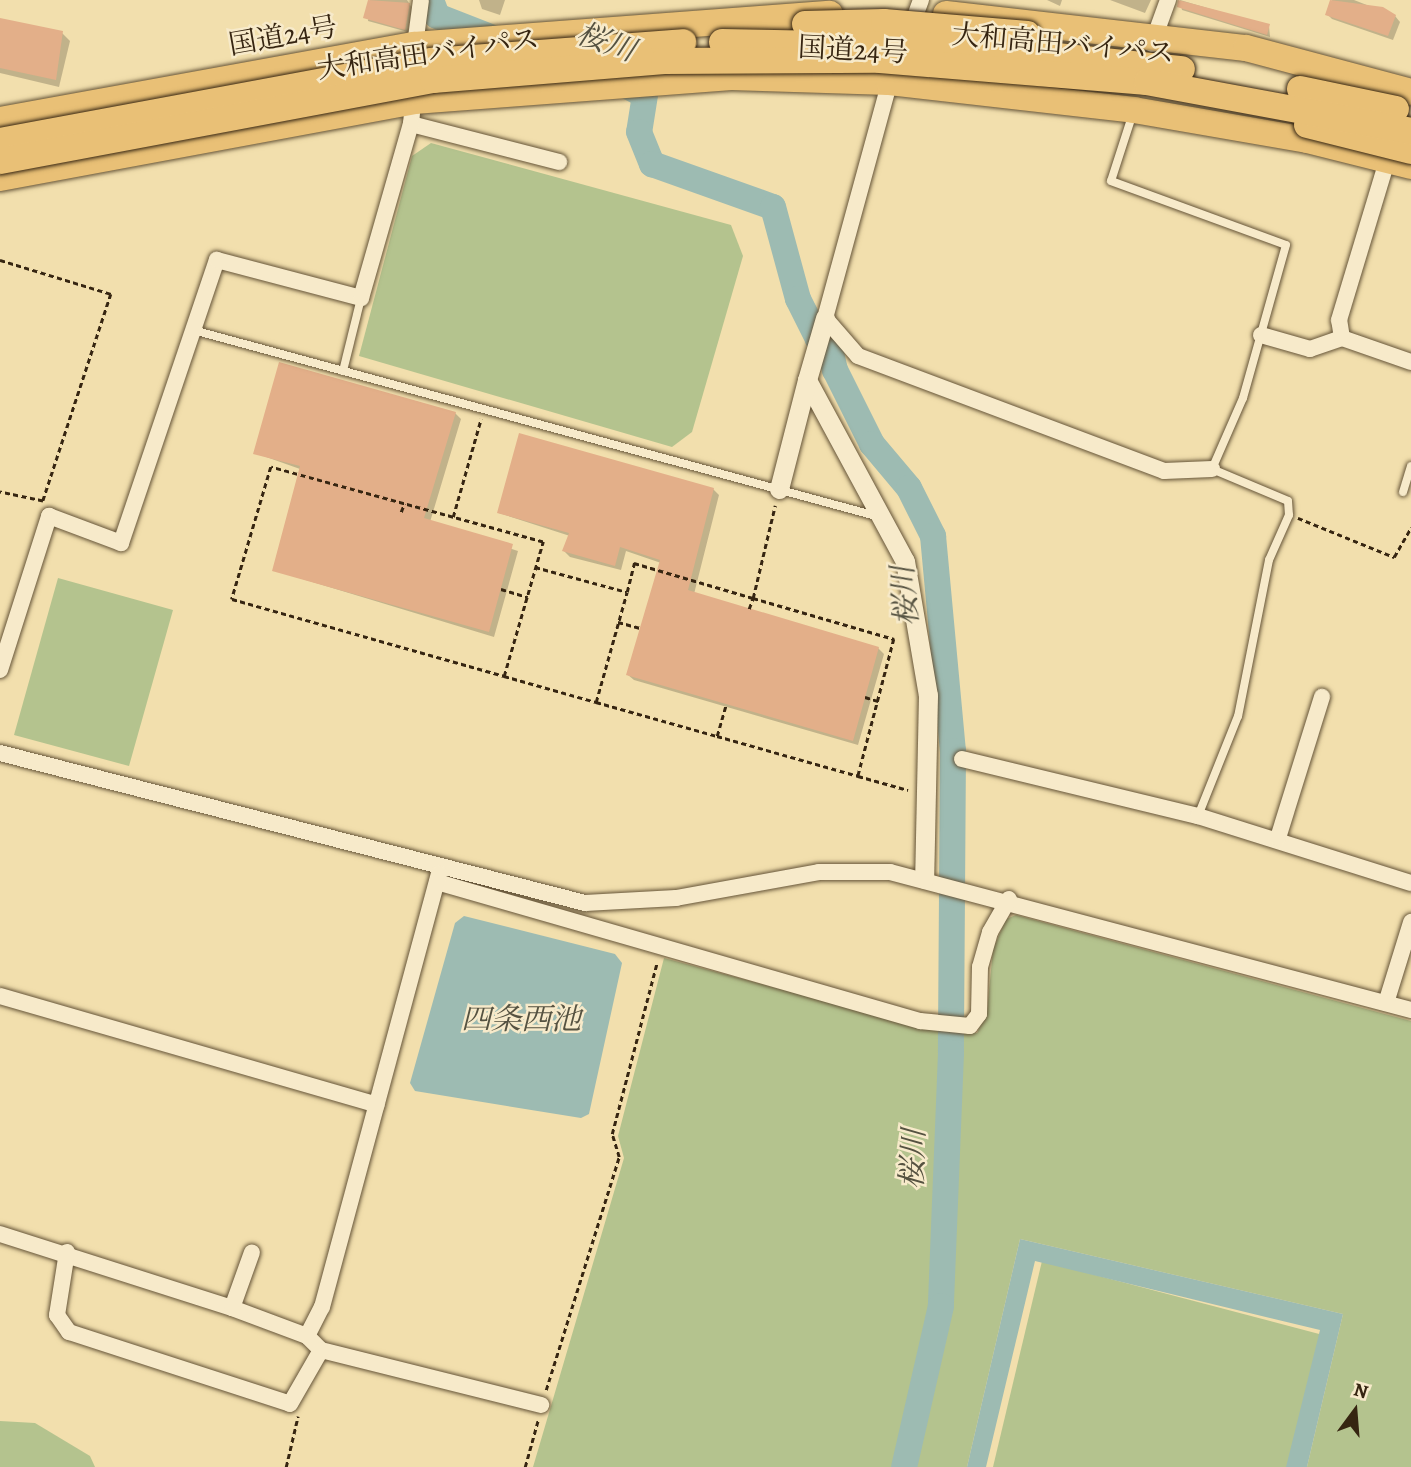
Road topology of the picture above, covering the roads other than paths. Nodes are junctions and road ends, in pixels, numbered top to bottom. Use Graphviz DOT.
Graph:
graph roads {
  1 [pos="421,0"];
  2 [pos="1168,0"];
  3 [pos="919,6"];
  4 [pos="1162,43"];
  5 [pos="636,44"];
  6 [pos="414,46"];
  7 [pos="939,64"];
  8 [pos="889,82"];
  9 [pos="1411,94"];
  10 [pos="1134,110"];
  11 [pos="412,113"];
  12 [pos="0,120"];
  13 [pos="1411,131"];
  14 [pos="0,141"];
  15 [pos="1403,159"];
  16 [pos="0,160"];
  17 [pos="559,162"];
  18 [pos="0,178"];
  19 [pos="361,298"];
  20 [pos="825,318"];
  21 [pos="193,330"];
  22 [pos="1261,335"];
  23 [pos="1342,338"];
  24 [pos="1411,362"];
  25 [pos="343,370"];
  26 [pos="807,380"];
  27 [pos="1411,466"];
  28 [pos="1212,469"];
  29 [pos="779,489"];
  30 [pos="1403,492"];
  31 [pos="885,519"];
  32 [pos="0,670"];
  33 [pos="1322,697"];
  34 [pos="0,753"];
  35 [pos="962,759"];
  36 [pos="1198,816"];
  37 [pos="1278,838"];
  38 [pos="439,874"];
  39 [pos="924,879"];
  40 [pos="1411,883"];
  41 [pos="1009,899"];
  42 [pos="1411,922"];
  43 [pos="0,996"];
  44 [pos="1386,1003"];
  45 [pos="1411,1010"];
  46 [pos="377,1105"];
  47 [pos="0,1234"];
  48 [pos="67,1252"];
  49 [pos="252,1252"];
  50 [pos="232,1308"];
  51 [pos="307,1336"];
  52 [pos="321,1350"];
  53 [pos="541,1405"];
  1 -- 6 [label="street"];
  2 -- 4 [label="street"];
  3 -- 4 [label="highway, 国道24号"];
  3 -- 6 [label="highway, 国道24号"];
  3 -- 8 [label="street"];
  4 -- 5 [label="highway, bridge"];
  4 -- 9 [label="highway"];
  4 -- 10 [label="street"];
  5 -- 9 [label="highway, 大和高田バイパス, bridge"];
  5 -- 14 [label="highway, 大和高田バイパス, bridge"];
  6 -- 11 [label="street"];
  6 -- 12 [label="highway, 国道24号"];
  7 -- 13 [label="highway, 大和高田バイパス, bridge"];
  7 -- 15 [label="highway, bridge"];
  7 -- 16 [label="highway, 大和高田バイパス, bridge"];
  8 -- 10 [label="highway, 国道24号"];
  8 -- 11 [label="highway, 国道24号"];
  8 -- 20 [label="street"];
  9 -- 15 [label="highway"];
  10 -- 15 [label="highway, 国道24号"];
  10 -- 22 [label="lane"];
  11 -- 17 [label="street"];
  11 -- 18 [label="highway, 国道24号"];
  11 -- 19 [label="street"];
  15 -- 23 [label="street"];
  19 -- 21 [label="street"];
  19 -- 25 [label="lane"];
  20 -- 26 [label="street"];
  20 -- 28 [label="street"];
  21 -- 25 [label="lane"];
  21 -- 32 [label="street"];
  22 -- 23 [label="street"];
  22 -- 28 [label="lane"];
  23 -- 24 [label="street"];
  25 -- 29 [label="lane"];
  26 -- 29 [label="street"];
  26 -- 31 [label="street"];
  27 -- 30 [label="lane"];
  28 -- 36 [label="lane"];
  29 -- 31 [label="lane"];
  31 -- 39 [label="street"];
  33 -- 37 [label="street"];
  34 -- 38 [label="street"];
  35 -- 36 [label="street"];
  36 -- 37 [label="street"];
  37 -- 40 [label="street"];
  38 -- 39 [label="street"];
  38 -- 41 [label="street"];
  38 -- 46 [label="street"];
  39 -- 41 [label="street"];
  41 -- 44 [label="street"];
  42 -- 44 [label="street"];
  43 -- 46 [label="street"];
  44 -- 45 [label="street"];
  46 -- 51 [label="street"];
  47 -- 48 [label="street"];
  48 -- 50 [label="street"];
  48 -- 52 [label="street"];
  49 -- 50 [label="street"];
  50 -- 51 [label="street"];
  51 -- 52 [label="street"];
  52 -- 53 [label="street"];
}
